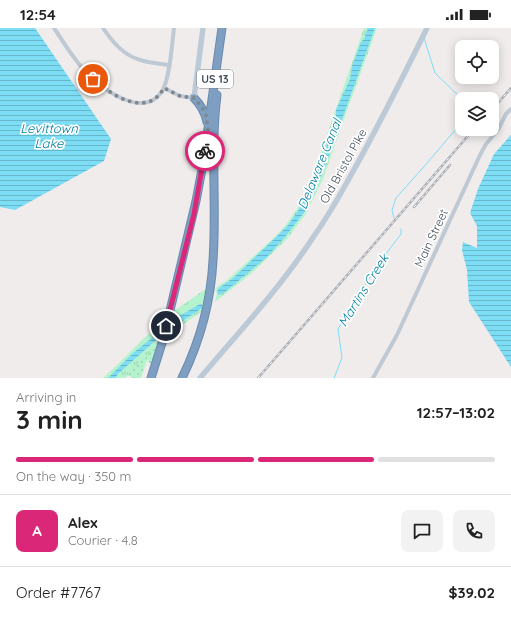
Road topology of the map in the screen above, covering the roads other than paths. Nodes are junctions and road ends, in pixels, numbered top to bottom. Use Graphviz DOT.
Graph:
graph roads {
  1 [pos="54,28"];
  2 [pos="103,28"];
  3 [pos="174,28"];
  4 [pos="203,28"];
  5 [pos="222,28"];
  6 [pos="227,28"];
  7 [pos="425,33"];
  8 [pos="169,65"];
  9 [pos="164,88"];
  10 [pos="194,98"];
  11 [pos="510,110"];
  12 [pos="208,129"];
  13 [pos="151,378"];
  14 [pos="182,378"];
  15 [pos="200,378"];
  16 [pos="373,378"];
  1 -- 9 [label="street"];
  2 -- 8 [label="street"];
  3 -- 8 [label="street"];
  4 -- 10 [label="main road"];
  5 -- 12 [label="highway, US 13"];
  6 -- 14 [label="highway, US 13"];
  7 -- 15 [label="main road, Old Bristol Pike"];
  8 -- 9 [label="street"];
  9 -- 10 [label="street"];
  10 -- 12 [label="highway"];
  11 -- 16 [label="street, Main Street"];
  12 -- 13 [label="highway, US 13"];
}
